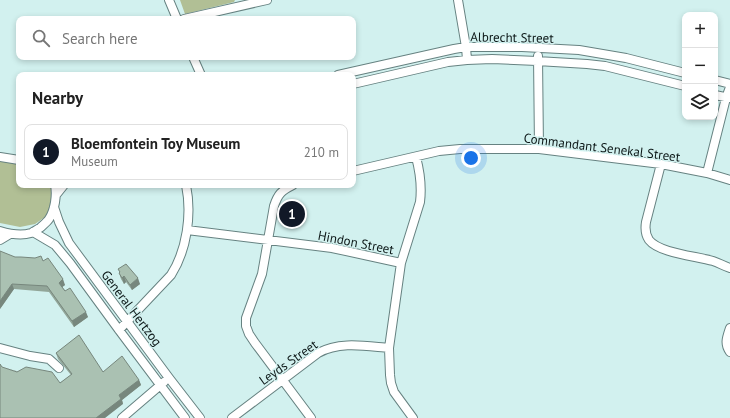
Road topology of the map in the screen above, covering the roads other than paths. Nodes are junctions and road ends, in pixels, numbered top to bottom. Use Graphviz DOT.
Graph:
graph roads {
  1 [pos="169,0"];
  2 [pos="267,0"];
  3 [pos="458,0"];
  4 [pos="245,2"];
  5 [pos="176,16"];
  6 [pos="195,16"];
  7 [pos="466,47"];
  8 [pos="538,48"];
  9 [pos="194,60"];
  10 [pos="467,60"];
  11 [pos="633,60"];
  12 [pos="537,61"];
  13 [pos="682,71"];
  14 [pos="200,72"];
  15 [pos="351,72"];
  16 [pos="631,73"];
  17 [pos="718,81"];
  18 [pos="356,83"];
  19 [pos="682,85"];
  20 [pos="730,85"];
  21 [pos="718,96"];
  22 [pos="728,98"];
  23 [pos="539,149"];
  24 [pos="0,157"];
  25 [pos="416,157"];
  26 [pos="16,160"];
  27 [pos="661,164"];
  28 [pos="356,170"];
  29 [pos="707,173"];
  30 [pos="730,180"];
  31 [pos="55,188"];
  32 [pos="62,188"];
  33 [pos="187,188"];
  34 [pos="288,188"];
  35 [pos="56,195"];
  36 [pos="54,207"];
  37 [pos="187,230"];
  38 [pos="0,231"];
  39 [pos="33,232"];
  40 [pos="10,234"];
  41 [pos="0,240"];
  42 [pos="268,240"];
  43 [pos="401,263"];
  44 [pos="730,268"];
  45 [pos="128,322"];
  46 [pos="730,328"];
  47 [pos="119,330"];
  48 [pos="0,348"];
  49 [pos="389,348"];
  50 [pos="730,352"];
  51 [pos="59,368"];
  52 [pos="169,378"];
  53 [pos="283,380"];
  54 [pos="160,385"];
  55 [pos="122,418"];
  56 [pos="185,418"];
  57 [pos="200,418"];
  58 [pos="232,418"];
  59 [pos="311,418"];
  60 [pos="413,418"];
  1 -- 5 [label="street"];
  2 -- 4 [label="street"];
  3 -- 7 [label="street"];
  4 -- 6 [label="street"];
  7 -- 8 [label="street, Albrecht Street"];
  7 -- 10 [label="street"];
  7 -- 15 [label="street, Albrecht Street"];
  8 -- 11 [label="street, Albrecht Street"];
  8 -- 12 [label="street"];
  9 -- 14 [label="street"];
  10 -- 12 [label="street, Albrecht Street"];
  10 -- 18 [label="street, Albrecht Street"];
  11 -- 13 [label="street, Albrecht Street"];
  11 -- 16 [label="street"];
  12 -- 16 [label="street, Albrecht Street"];
  12 -- 23 [label="street"];
  16 -- 19 [label="street, Albrecht Street"];
  17 -- 20 [label="street"];
  20 -- 22 [label="street"];
  21 -- 22 [label="street"];
  22 -- 29 [label="street"];
  23 -- 25 [label="street, Commandant Senekal Street"];
  23 -- 27 [label="street, Commandant Senekal Street"];
  24 -- 26 [label="street"];
  25 -- 28 [label="street, Commandant Senekal Street"];
  25 -- 43 [label="street"];
  27 -- 29 [label="street, Commandant Senekal Street"];
  27 -- 44 [label="street"];
  29 -- 30 [label="street, Commandant Senekal Street"];
  31 -- 35 [label="street"];
  32 -- 35 [label="street"];
  33 -- 37 [label="street"];
  34 -- 42 [label="street"];
  35 -- 36 [label="street"];
  36 -- 39 [label="street"];
  36 -- 45 [label="street, General Hertzog"];
  37 -- 42 [label="street, Hindon Street"];
  37 -- 45 [label="street"];
  38 -- 40 [label="street"];
  39 -- 40 [label="street"];
  39 -- 47 [label="street, General Hertzog"];
  40 -- 41 [label="street"];
  42 -- 43 [label="street, Hindon Street"];
  42 -- 53 [label="street"];
  43 -- 49 [label="street"];
  45 -- 47 [label="street"];
  45 -- 52 [label="street, General Hertzog"];
  46 -- 50 [label="street"];
  47 -- 54 [label="street, General Hertzog"];
  48 -- 51 [label="street"];
  49 -- 53 [label="street, Leyds Street"];
  49 -- 60 [label="street"];
  52 -- 54 [label="street"];
  52 -- 57 [label="street, General Hertzog"];
  53 -- 58 [label="street, Leyds Street"];
  53 -- 59 [label="street"];
  54 -- 55 [label="street"];
  54 -- 56 [label="street, General Hertzog"];
}
